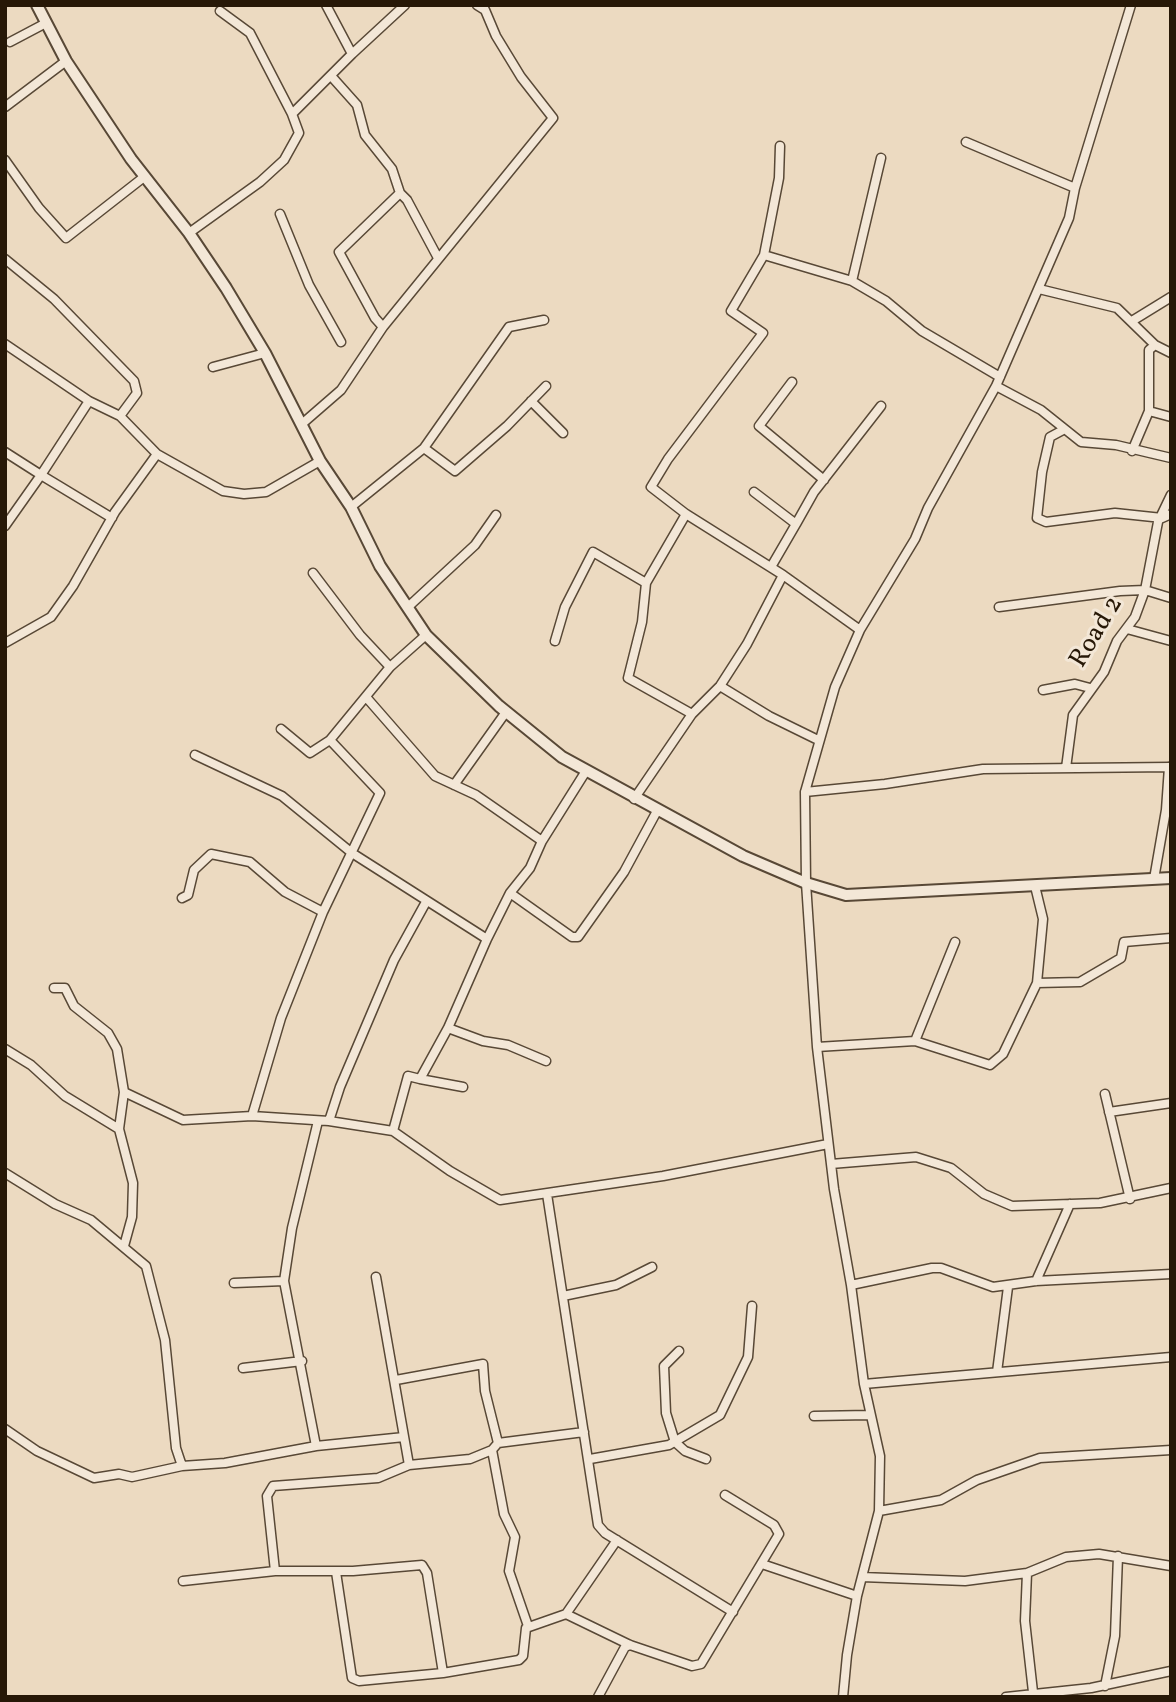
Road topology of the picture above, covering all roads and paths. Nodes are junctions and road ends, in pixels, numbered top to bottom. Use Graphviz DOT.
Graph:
graph roads {
  1 [pos="37,5"];
  2 [pos="326,5"];
  3 [pos="405,5"];
  4 [pos="477,5"];
  5 [pos="1131,5"];
  6 [pos="220,11"];
  7 [pos="46,23"];
  8 [pos="10,42"];
  9 [pos="352,54"];
  10 [pos="66,61"];
  11 [pos="332,77"];
  12 [pos="5,107"];
  13 [pos="292,114"];
  14 [pos="966,142"];
  15 [pos="780,146"];
  16 [pos="881,158"];
  17 [pos="5,160"];
  18 [pos="144,177"];
  19 [pos="1075,188"];
  20 [pos="400,193"];
  21 [pos="280,214"];
  22 [pos="189,233"];
  23 [pos="764,255"];
  24 [pos="438,258"];
  25 [pos="5,259"];
  26 [pos="852,281"];
  27 [pos="1040,289"];
  28 [pos="1171,297"];
  29 [pos="544,320"];
  30 [pos="1132,321"];
  31 [pos="383,327"];
  32 [pos="341,342"];
  33 [pos="5,344"];
  34 [pos="1155,345"];
  35 [pos="1171,353"];
  36 [pos="265,354"];
  37 [pos="213,367"];
  38 [pos="998,381"];
  39 [pos="792,382"];
  40 [pos="546,386"];
  41 [pos="89,401"];
  42 [pos="531,401"];
  43 [pos="881,406"];
  44 [pos="1149,411"];
  45 [pos="120,416"];
  46 [pos="1171,417"];
  47 [pos="303,423"];
  48 [pos="1063,430"];
  49 [pos="563,433"];
  50 [pos="424,448"];
  51 [pos="1132,451"];
  52 [pos="5,452"];
  53 [pos="157,454"];
  54 [pos="1171,458"];
  55 [pos="320,461"];
  56 [pos="41,475"];
  57 [pos="824,480"];
  58 [pos="754,492"];
  59 [pos="1171,495"];
  60 [pos="351,507"];
  61 [pos="686,514"];
  62 [pos="496,515"];
  63 [pos="1166,516"];
  64 [pos="112,518"];
  65 [pos="796,524"];
  66 [pos="5,526"];
  67 [pos="771,567"];
  68 [pos="313,573"];
  69 [pos="783,575"];
  70 [pos="646,583"];
  71 [pos="1144,590"];
  72 [pos="1171,598"];
  73 [pos="408,607"];
  74 [pos="999,607"];
  75 [pos="1127,629"];
  76 [pos="860,630"];
  77 [pos="426,635"];
  78 [pos="555,641"];
  79 [pos="1171,641"];
  80 [pos="5,643"];
  81 [pos="390,667"];
  82 [pos="720,686"];
  83 [pos="1090,688"];
  84 [pos="1043,690"];
  85 [pos="366,697"];
  86 [pos="506,712"];
  87 [pos="692,714"];
  88 [pos="281,729"];
  89 [pos="330,740"];
  90 [pos="818,740"];
  91 [pos="195,755"];
  92 [pos="1170,767"];
  93 [pos="1066,768"];
  94 [pos="586,771"];
  95 [pos="454,785"];
  96 [pos="805,792"];
  97 [pos="634,799"];
  98 [pos="657,811"];
  99 [pos="542,841"];
  100 [pos="352,853"];
  101 [pos="1171,878"];
  102 [pos="1154,879"];
  103 [pos="806,883"];
  104 [pos="1035,886"];
  105 [pos="510,893"];
  106 [pos="182,898"];
  107 [pos="426,902"];
  108 [pos="323,912"];
  109 [pos="1171,938"];
  110 [pos="487,939"];
  111 [pos="955,942"];
  112 [pos="1037,983"];
  113 [pos="54,988"];
  114 [pos="448,1028"];
  115 [pos="915,1041"];
  116 [pos="817,1047"];
  117 [pos="5,1049"];
  118 [pos="547,1061"];
  119 [pos="420,1079"];
  120 [pos="463,1087"];
  121 [pos="124,1091"];
  122 [pos="1104,1094"];
  123 [pos="1171,1104"];
  124 [pos="1109,1112"];
  125 [pos="252,1116"];
  126 [pos="318,1121"];
  127 [pos="329,1121"];
  128 [pos="119,1129"];
  129 [pos="393,1131"];
  130 [pos="828,1144"];
  131 [pos="831,1164"];
  132 [pos="5,1172"];
  133 [pos="1171,1188"];
  134 [pos="547,1194"];
  135 [pos="1130,1199"];
  136 [pos="1070,1204"];
  137 [pos="124,1245"];
  138 [pos="652,1267"];
  139 [pos="1171,1274"];
  140 [pos="376,1277"];
  141 [pos="284,1281"];
  142 [pos="1036,1281"];
  143 [pos="234,1283"];
  144 [pos="851,1285"];
  145 [pos="1009,1287"];
  146 [pos="563,1296"];
  147 [pos="752,1306"];
  148 [pos="679,1351"];
  149 [pos="1171,1357"];
  150 [pos="302,1361"];
  151 [pos="243,1368"];
  152 [pos="997,1372"];
  153 [pos="396,1380"];
  154 [pos="864,1384"];
  155 [pos="869,1415"];
  156 [pos="814,1416"];
  157 [pos="5,1429"];
  158 [pos="584,1432"];
  159 [pos="404,1437"];
  160 [pos="676,1442"];
  161 [pos="316,1446"];
  162 [pos="495,1447"];
  163 [pos="1171,1450"];
  164 [pos="590,1459"];
  165 [pos="706,1460"];
  166 [pos="410,1465"];
  167 [pos="182,1466"];
  168 [pos="725,1495"];
  169 [pos="879,1511"];
  170 [pos="617,1539"];
  171 [pos="1118,1556"];
  172 [pos="762,1564"];
  173 [pos="1171,1566"];
  174 [pos="275,1571"];
  175 [pos="336,1572"];
  176 [pos="1027,1573"];
  177 [pos="862,1577"];
  178 [pos="183,1581"];
  179 [pos="857,1596"];
  180 [pos="733,1612"];
  181 [pos="566,1614"];
  182 [pos="528,1626"];
  183 [pos="630,1645"];
  184 [pos="1171,1671"];
  185 [pos="443,1673"];
  186 [pos="1105,1686"];
  187 [pos="1033,1692"];
  188 [pos="598,1697"];
  189 [pos="843,1697"];
  190 [pos="1006,1697"];
  1 -- 7 [label="street"];
  2 -- 9 [label="street"];
  3 -- 9 [label="street"];
  4 -- 24 [label="street"];
  5 -- 19 [label="street"];
  6 -- 13 [label="street"];
  7 -- 8 [label="street"];
  7 -- 10 [label="street"];
  9 -- 11 [label="street"];
  10 -- 12 [label="street"];
  10 -- 18 [label="street"];
  11 -- 13 [label="street"];
  11 -- 20 [label="street"];
  13 -- 22 [label="street"];
  14 -- 19 [label="street"];
  15 -- 23 [label="street"];
  16 -- 26 [label="street"];
  17 -- 18 [label="street"];
  18 -- 22 [label="street"];
  19 -- 27 [label="street"];
  20 -- 24 [label="street"];
  20 -- 31 [label="street"];
  21 -- 32 [label="street"];
  22 -- 36 [label="street"];
  23 -- 26 [label="street"];
  23 -- 61 [label="street"];
  24 -- 31 [label="street"];
  25 -- 45 [label="street"];
  26 -- 38 [label="street"];
  27 -- 30 [label="street"];
  27 -- 38 [label="street"];
  28 -- 30 [label="street"];
  29 -- 50 [label="street"];
  30 -- 34 [label="street"];
  31 -- 47 [label="street"];
  33 -- 41 [label="street"];
  34 -- 35 [label="street"];
  34 -- 44 [label="street"];
  36 -- 37 [label="street"];
  36 -- 47 [label="street"];
  38 -- 48 [label="street"];
  38 -- 76 [label="street"];
  39 -- 57 [label="street"];
  40 -- 42 [label="street"];
  41 -- 45 [label="street"];
  41 -- 56 [label="street"];
  42 -- 49 [label="street"];
  42 -- 50 [label="street"];
  43 -- 57 [label="street"];
  44 -- 46 [label="street"];
  44 -- 51 [label="street"];
  45 -- 53 [label="street"];
  47 -- 55 [label="street"];
  48 -- 51 [label="street"];
  48 -- 63 [label="street"];
  50 -- 60 [label="street"];
  51 -- 54 [label="street"];
  52 -- 56 [label="street"];
  53 -- 55 [label="street"];
  53 -- 64 [label="street"];
  55 -- 60 [label="street"];
  56 -- 64 [label="street"];
  56 -- 66 [label="street"];
  57 -- 65 [label="street"];
  58 -- 65 [label="street"];
  59 -- 63 [label="street, Road 2"];
  60 -- 73 [label="street"];
  61 -- 67 [label="street"];
  61 -- 70 [label="street"];
  62 -- 73 [label="street"];
  63 -- 71 [label="street, Road 2"];
  64 -- 80 [label="street"];
  65 -- 67 [label="street"];
  67 -- 69 [label="street"];
  68 -- 81 [label="street"];
  69 -- 76 [label="street"];
  69 -- 82 [label="street"];
  70 -- 78 [label="street"];
  70 -- 87 [label="street"];
  71 -- 72 [label="street"];
  71 -- 74 [label="street"];
  71 -- 75 [label="street, Road 2"];
  73 -- 77 [label="street"];
  75 -- 79 [label="street"];
  75 -- 83 [label="street, Road 2"];
  76 -- 90 [label="street"];
  77 -- 81 [label="street"];
  77 -- 86 [label="street"];
  81 -- 85 [label="street"];
  82 -- 87 [label="street"];
  82 -- 90 [label="street"];
  83 -- 84 [label="street"];
  83 -- 93 [label="street, Road 2"];
  85 -- 89 [label="street"];
  85 -- 95 [label="street"];
  86 -- 94 [label="street"];
  86 -- 95 [label="street"];
  87 -- 97 [label="street"];
  88 -- 89 [label="street"];
  89 -- 100 [label="street"];
  90 -- 96 [label="street"];
  91 -- 100 [label="street"];
  92 -- 93 [label="street"];
  92 -- 102 [label="street"];
  93 -- 96 [label="street"];
  94 -- 97 [label="street"];
  94 -- 99 [label="street"];
  95 -- 99 [label="street"];
  96 -- 103 [label="street"];
  97 -- 98 [label="street"];
  98 -- 103 [label="street"];
  98 -- 105 [label="street"];
  99 -- 105 [label="street"];
  100 -- 107 [label="street"];
  100 -- 108 [label="street"];
  101 -- 102 [label="street"];
  102 -- 104 [label="street"];
  103 -- 104 [label="street"];
  103 -- 116 [label="street"];
  104 -- 112 [label="street"];
  105 -- 110 [label="street"];
  106 -- 108 [label="street"];
  107 -- 110 [label="street"];
  107 -- 127 [label="street"];
  108 -- 125 [label="street"];
  109 -- 112 [label="street"];
  110 -- 114 [label="street"];
  111 -- 115 [label="street"];
  112 -- 115 [label="street"];
  113 -- 121 [label="street"];
  114 -- 118 [label="street"];
  114 -- 119 [label="street"];
  115 -- 116 [label="street"];
  116 -- 130 [label="street"];
  117 -- 128 [label="street"];
  119 -- 120 [label="street"];
  119 -- 129 [label="street"];
  121 -- 125 [label="street"];
  121 -- 128 [label="street"];
  122 -- 124 [label="street"];
  123 -- 124 [label="street"];
  124 -- 135 [label="street"];
  125 -- 126 [label="street"];
  126 -- 127 [label="street"];
  126 -- 141 [label="street"];
  127 -- 129 [label="street"];
  128 -- 137 [label="street"];
  129 -- 134 [label="street"];
  130 -- 131 [label="street"];
  130 -- 134 [label="street"];
  131 -- 136 [label="street"];
  131 -- 144 [label="street"];
  132 -- 137 [label="street"];
  133 -- 135 [label="street"];
  134 -- 146 [label="street"];
  135 -- 136 [label="street"];
  136 -- 142 [label="street"];
  137 -- 167 [label="street"];
  138 -- 146 [label="street"];
  139 -- 142 [label="street"];
  140 -- 153 [label="street"];
  141 -- 143 [label="street"];
  141 -- 150 [label="street"];
  142 -- 145 [label="street"];
  144 -- 145 [label="street"];
  144 -- 154 [label="street"];
  145 -- 152 [label="street"];
  146 -- 158 [label="street"];
  147 -- 160 [label="street"];
  148 -- 160 [label="street"];
  149 -- 152 [label="street"];
  150 -- 151 [label="street"];
  150 -- 161 [label="street"];
  152 -- 154 [label="street"];
  153 -- 159 [label="street"];
  153 -- 162 [label="street"];
  154 -- 155 [label="street"];
  155 -- 156 [label="street"];
  155 -- 169 [label="street"];
  157 -- 167 [label="street"];
  158 -- 162 [label="street"];
  158 -- 164 [label="street"];
  159 -- 161 [label="street"];
  159 -- 166 [label="street"];
  160 -- 164 [label="street"];
  160 -- 165 [label="street"];
  161 -- 167 [label="street"];
  162 -- 166 [label="street"];
  162 -- 182 [label="street"];
  163 -- 169 [label="street"];
  164 -- 170 [label="street"];
  166 -- 174 [label="street"];
  168 -- 172 [label="street"];
  169 -- 177 [label="street"];
  170 -- 180 [label="street"];
  170 -- 181 [label="street"];
  171 -- 173 [label="street"];
  171 -- 176 [label="street"];
  171 -- 186 [label="street"];
  172 -- 179 [label="street"];
  172 -- 180 [label="street"];
  174 -- 175 [label="street"];
  174 -- 178 [label="street"];
  175 -- 185 [label="street"];
  175 -- 185 [label="street"];
  176 -- 177 [label="street"];
  176 -- 187 [label="street"];
  177 -- 179 [label="street"];
  179 -- 189 [label="street"];
  180 -- 183 [label="street"];
  181 -- 182 [label="street"];
  181 -- 183 [label="street"];
  182 -- 185 [label="street"];
  183 -- 188 [label="street"];
  184 -- 186 [label="street"];
  186 -- 187 [label="street"];
  187 -- 190 [label="street"];
}
